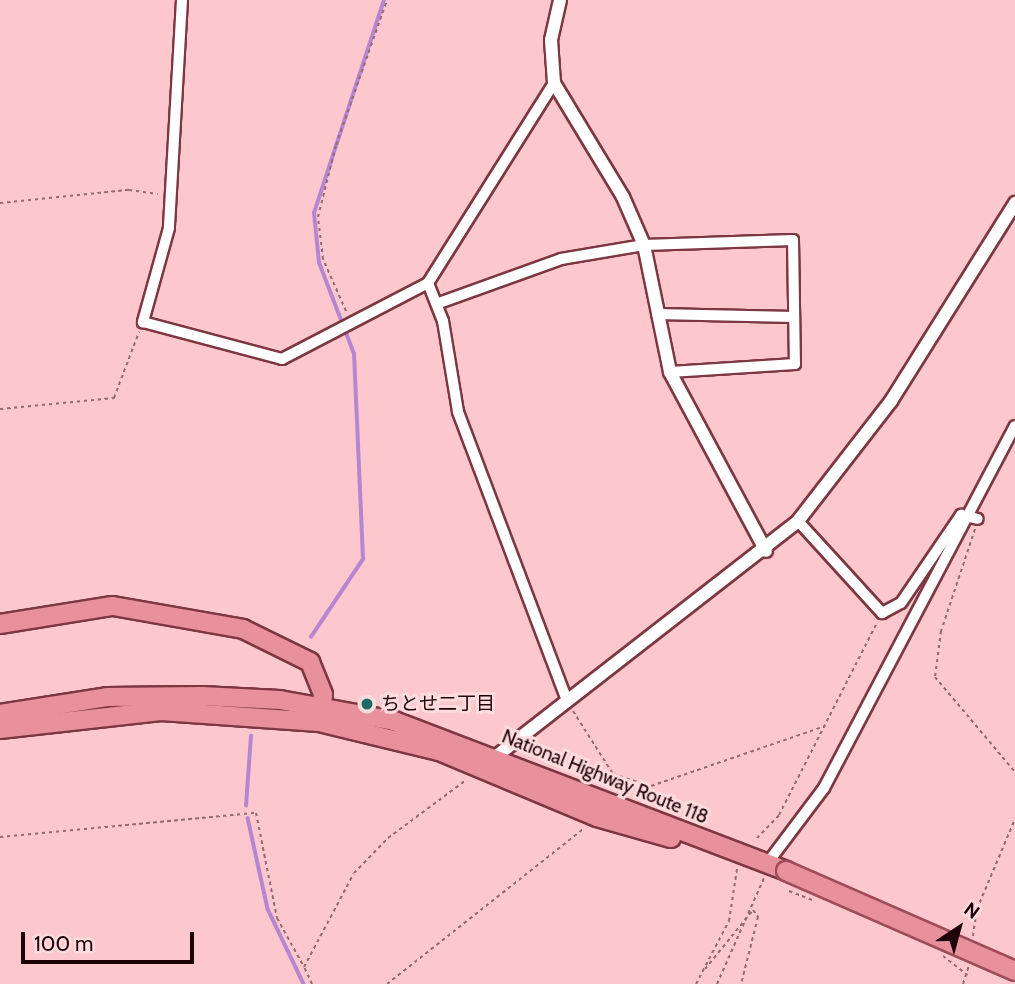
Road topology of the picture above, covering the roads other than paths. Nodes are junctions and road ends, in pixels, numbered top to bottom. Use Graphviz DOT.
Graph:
graph roads {
  1 [pos="182,0"];
  2 [pos="560,0"];
  3 [pos="554,83"];
  4 [pos="1015,203"];
  5 [pos="644,245"];
  6 [pos="428,283"];
  7 [pos="439,303"];
  8 [pos="657,314"];
  9 [pos="794,317"];
  10 [pos="670,372"];
  11 [pos="1015,426"];
  12 [pos="974,516"];
  13 [pos="798,521"];
  14 [pos="766,551"];
  15 [pos="0,624"];
  16 [pos="566,698"];
  17 [pos="0,714"];
  18 [pos="321,715"];
  19 [pos="0,729"];
  20 [pos="490,762"];
  21 [pos="770,860"];
  22 [pos="1015,971"];
  1 -- 6 [label="street"];
  2 -- 3 [label="street"];
  3 -- 5 [label="street"];
  3 -- 6 [label="street"];
  4 -- 13 [label="street"];
  5 -- 7 [label="street"];
  5 -- 8 [label="street"];
  5 -- 9 [label="street"];
  6 -- 7 [label="street"];
  7 -- 16 [label="street"];
  8 -- 9 [label="street"];
  8 -- 10 [label="street"];
  9 -- 10 [label="street"];
  10 -- 14 [label="street"];
  11 -- 12 [label="street"];
  12 -- 13 [label="street"];
  12 -- 21 [label="street"];
  13 -- 14 [label="street"];
  14 -- 16 [label="street"];
  15 -- 18 [label="highway"];
  16 -- 20 [label="street"];
  17 -- 18 [label="highway, National Highway Route 118"];
  18 -- 19 [label="highway, National Highway Route 118"];
  18 -- 20 [label="highway, National Highway Route 118"];
  20 -- 21 [label="highway, National Highway Route 118"];
  21 -- 22 [label="highway, National Highway Route 118, bridge"];
}
